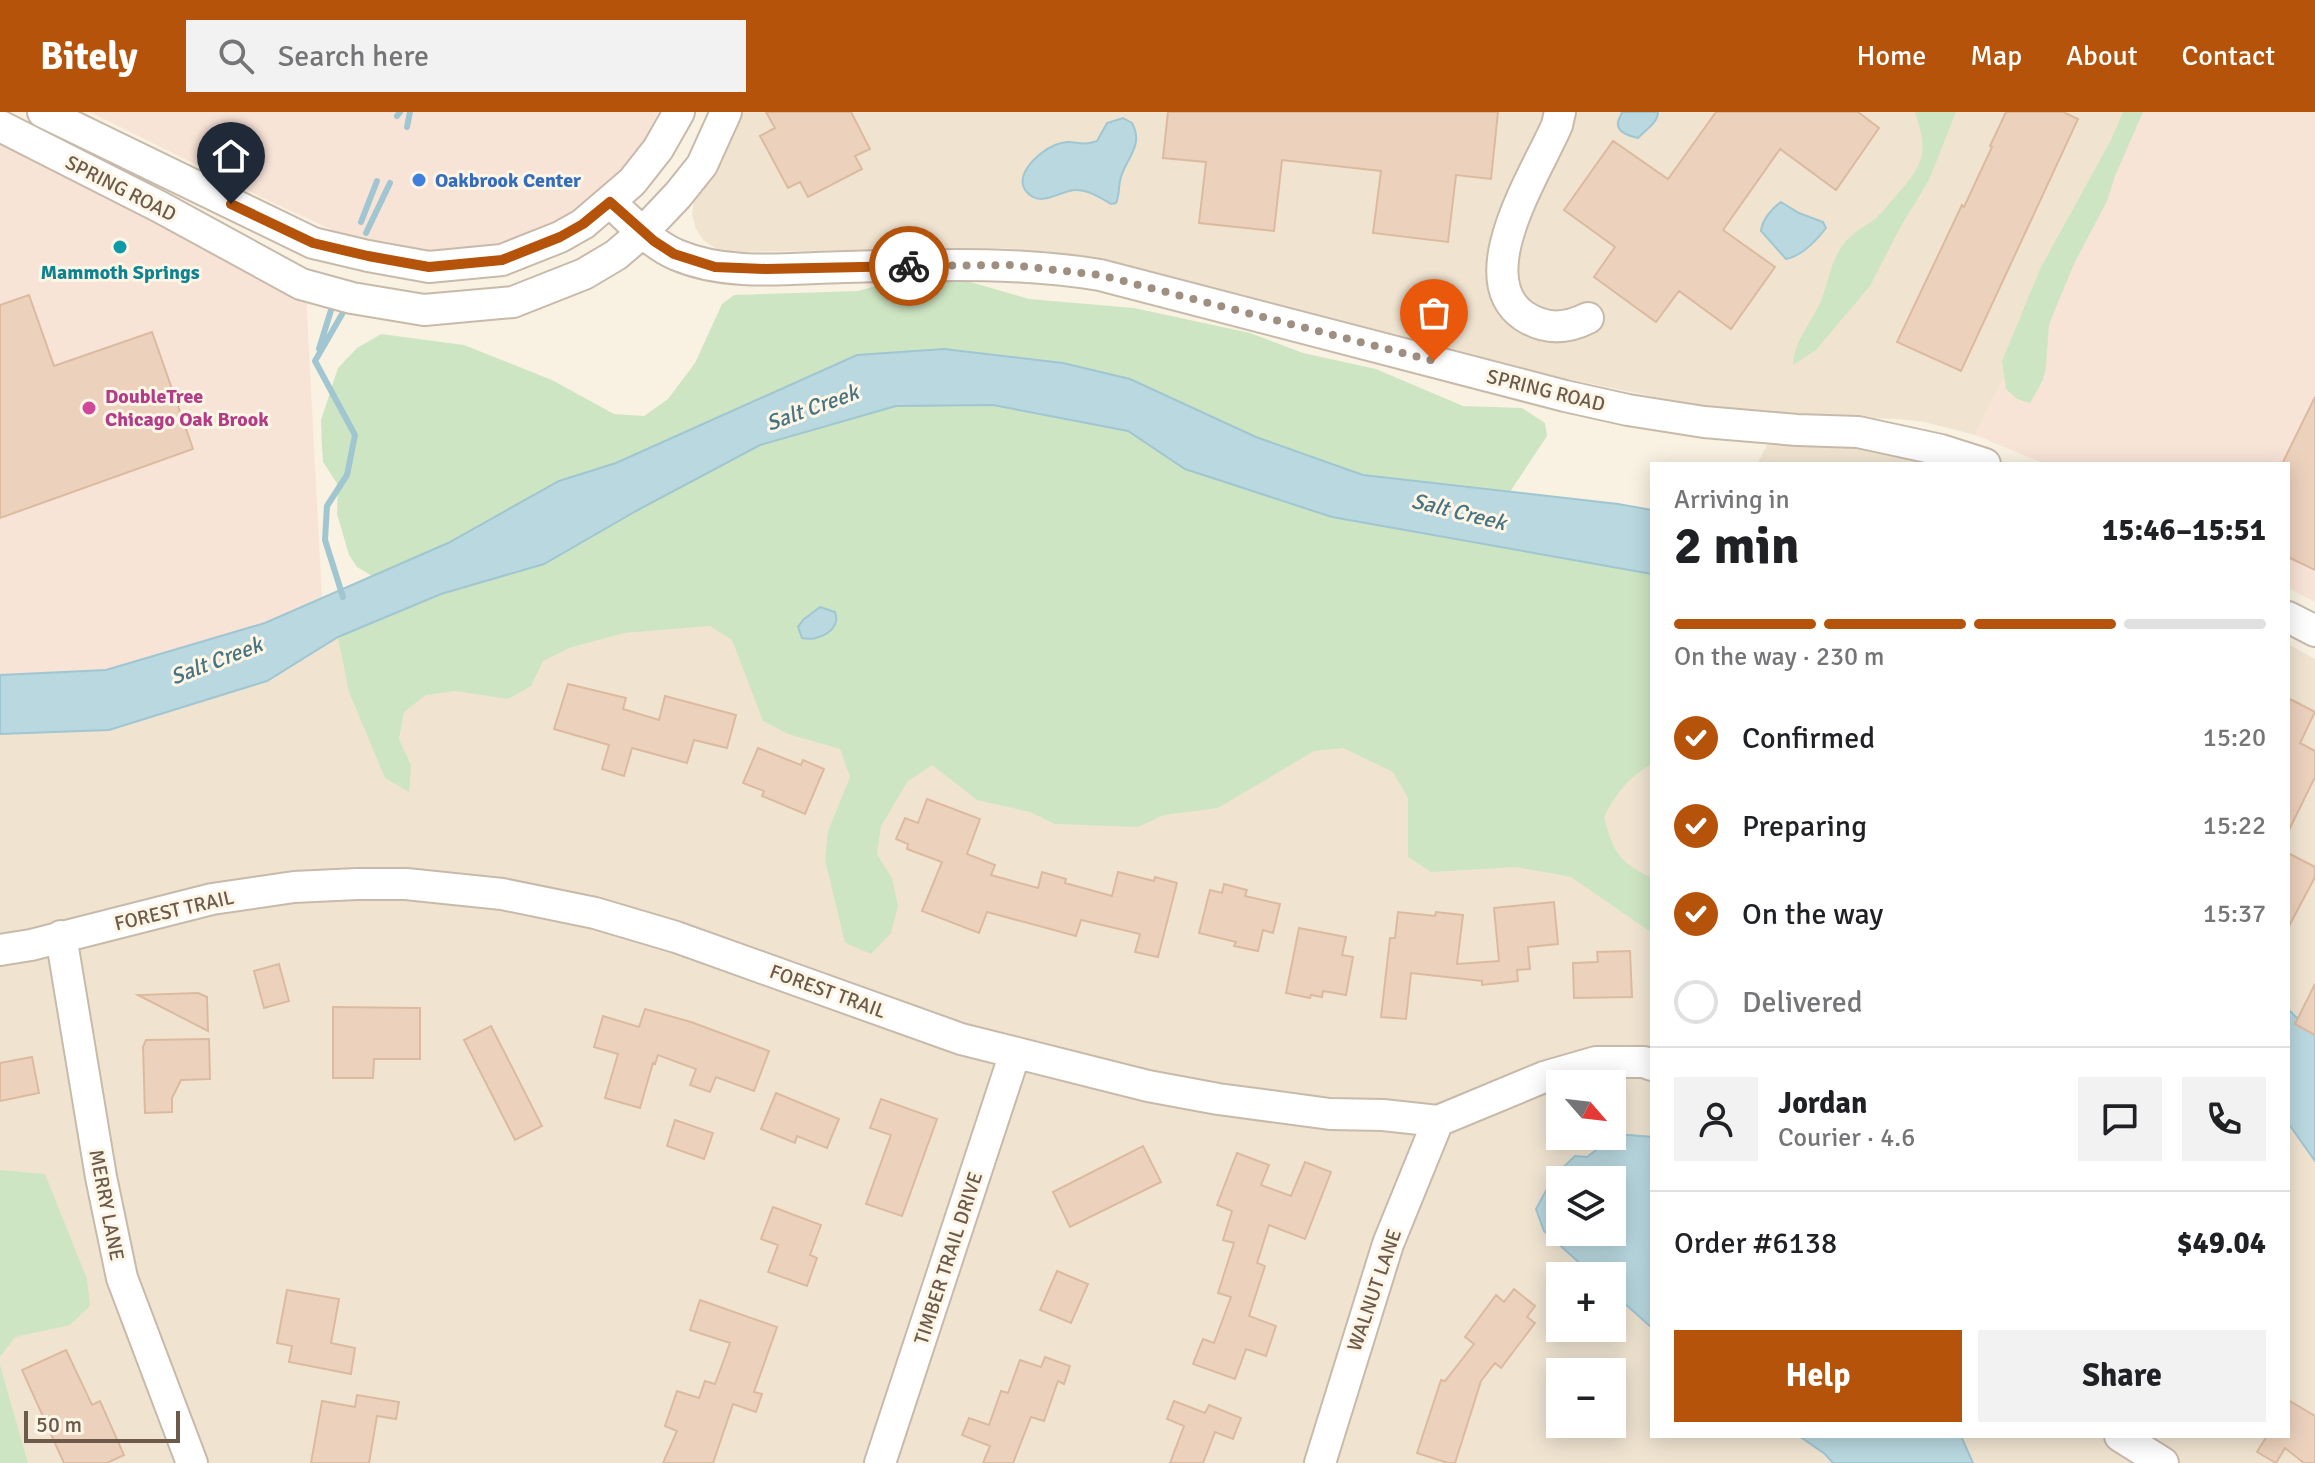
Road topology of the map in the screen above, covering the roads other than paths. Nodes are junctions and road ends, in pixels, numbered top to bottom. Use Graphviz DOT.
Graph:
graph roads {
  1 [pos="43,112"];
  2 [pos="679,112"];
  3 [pos="726,112"];
  4 [pos="1560,112"];
  5 [pos="0,126"];
  6 [pos="610,202"];
  7 [pos="643,232"];
  8 [pos="1588,318"];
  9 [pos="1979,462"];
  10 [pos="2290,618"];
  11 [pos="2315,631"];
  12 [pos="61,936"];
  13 [pos="0,950"];
  14 [pos="1015,1053"];
  15 [pos="1650,1064"];
  16 [pos="1438,1121"];
  17 [pos="2123,1438"];
  18 [pos="2158,1461"];
  19 [pos="192,1463"];
  20 [pos="880,1463"];
  21 [pos="1320,1463"];
  1 -- 6 [label="street, SPRING ROAD"];
  2 -- 6 [label="street"];
  3 -- 7 [label="street"];
  4 -- 8 [label="street"];
  5 -- 7 [label="street, SPRING ROAD"];
  6 -- 7 [label="street, SPRING ROAD"];
  7 -- 9 [label="street, SPRING ROAD"];
  10 -- 11 [label="street"];
  12 -- 13 [label="street, FOREST TRAIL"];
  12 -- 14 [label="street, FOREST TRAIL"];
  12 -- 19 [label="street, MERRY LANE"];
  14 -- 16 [label="street, FOREST TRAIL"];
  14 -- 20 [label="street, TIMBER TRAIL DRIVE"];
  15 -- 16 [label="street, FOREST TRAIL"];
  16 -- 21 [label="street, WALNUT LANE"];
  17 -- 18 [label="street"];
}
